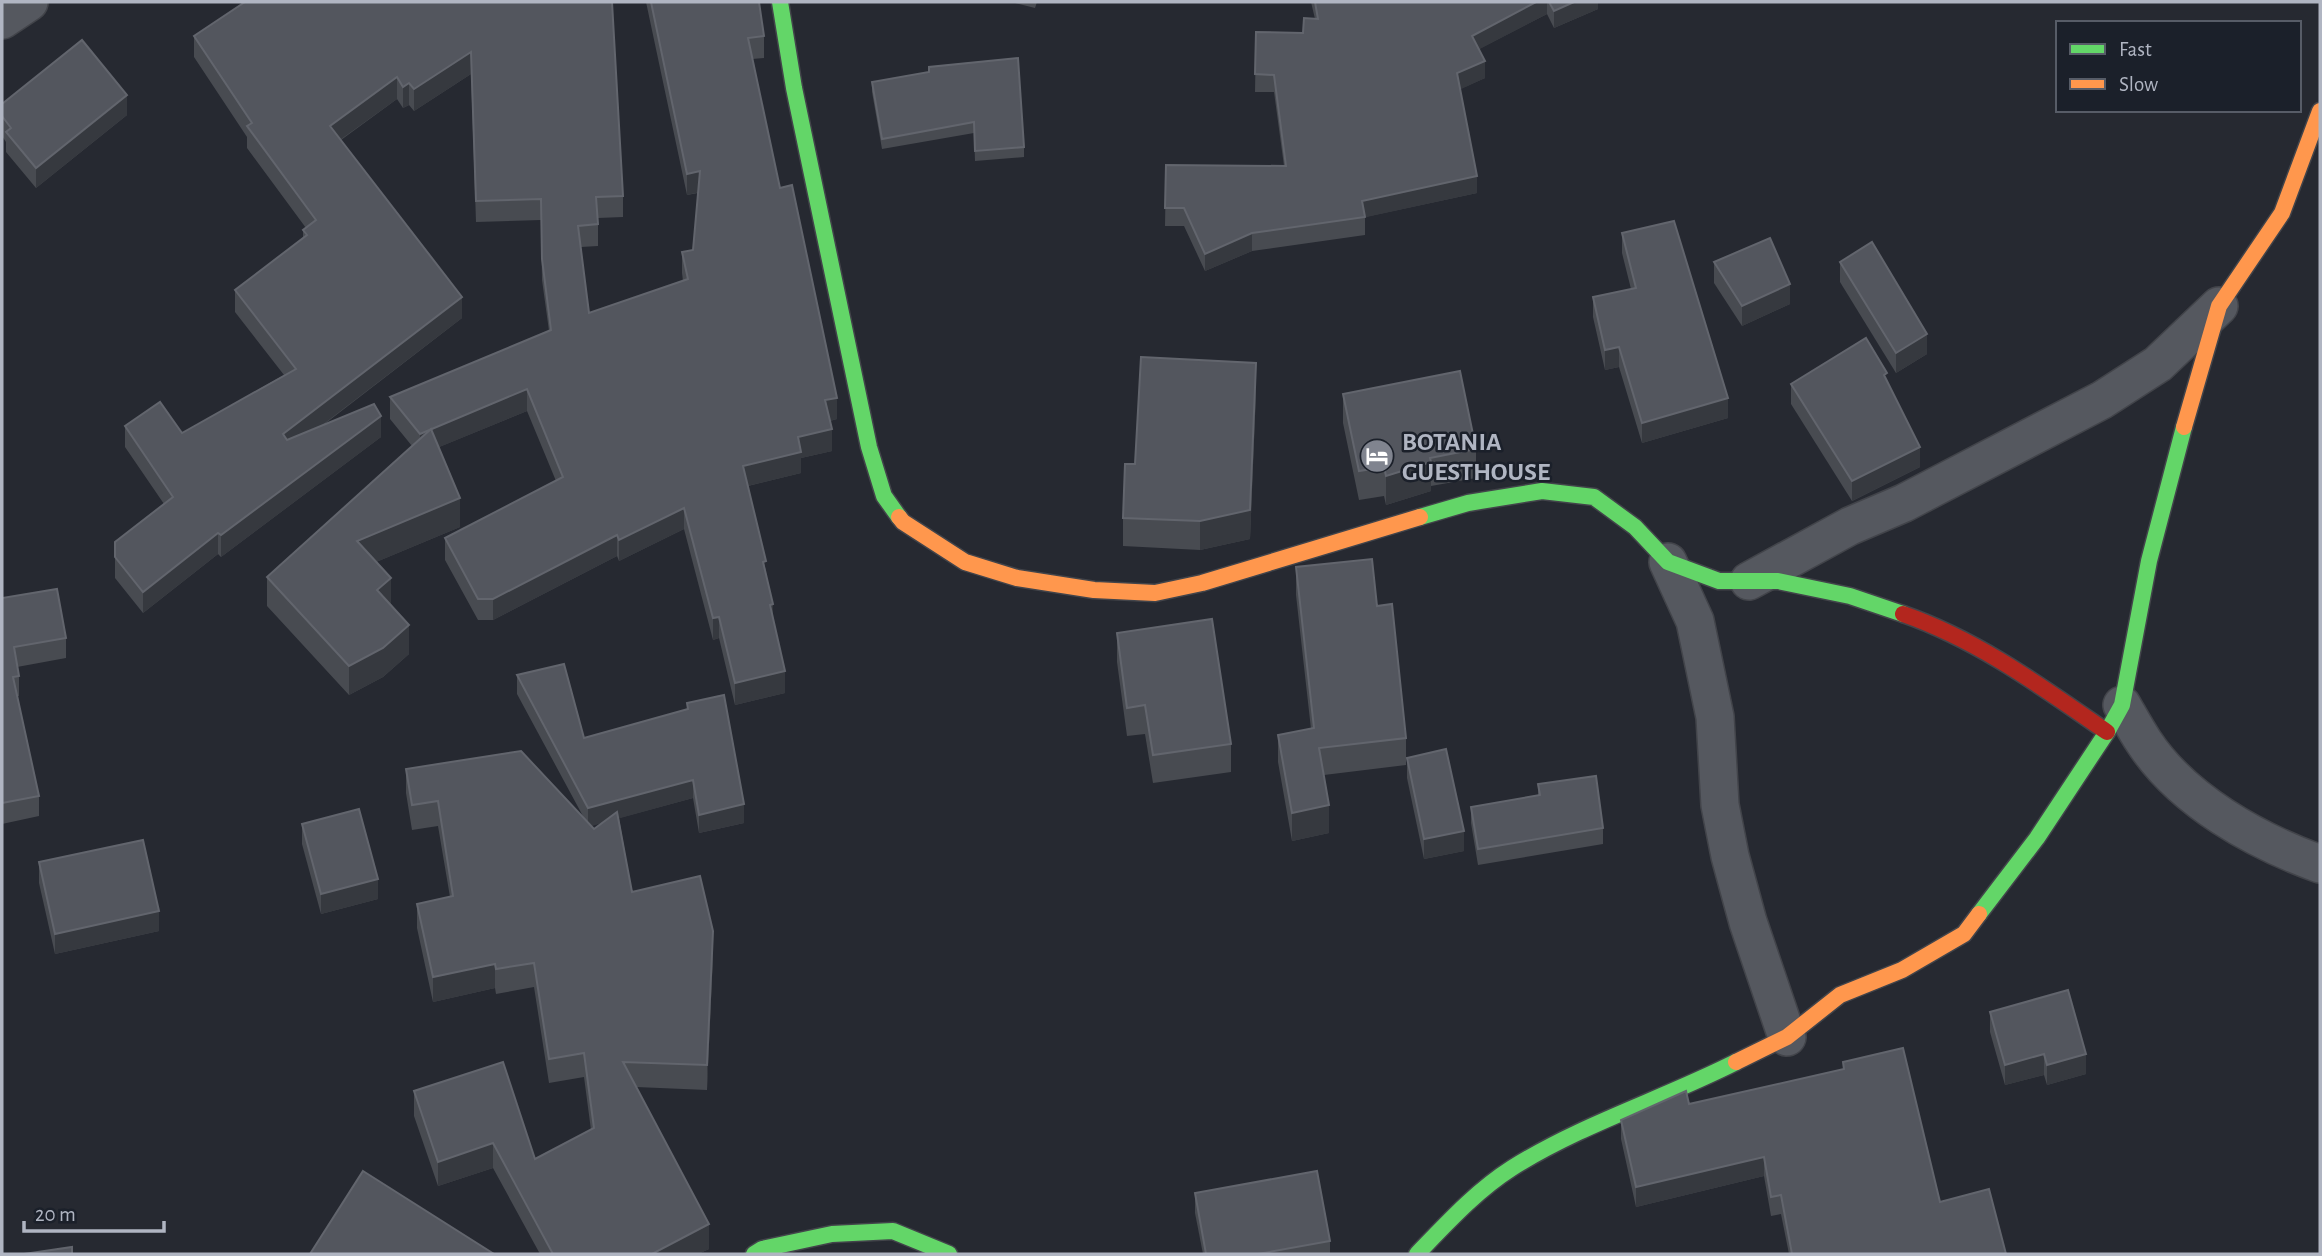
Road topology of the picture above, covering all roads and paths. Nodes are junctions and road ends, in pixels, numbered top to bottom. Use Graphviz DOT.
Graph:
graph roads {
  1 [pos="29,2"];
  2 [pos="780,2"];
  3 [pos="2,20"];
  4 [pos="2320,111"];
  5 [pos="2219,306"];
  6 [pos="1668,562"];
  7 [pos="1749,581"];
  8 [pos="2114,718"];
  9 [pos="2320,864"];
  10 [pos="1787,1037"];
  11 [pos="754,1254"];
  12 [pos="949,1254"];
  13 [pos="1417,1254"];
  1 -- 3 [label="street"];
  2 -- 6 [label="street"];
  4 -- 5 [label="street"];
  5 -- 7 [label="street"];
  5 -- 8 [label="street"];
  6 -- 7 [label="street"];
  6 -- 10 [label="street"];
  7 -- 8 [label="street"];
  8 -- 9 [label="street"];
  8 -- 10 [label="street"];
  10 -- 13 [label="street"];
  11 -- 12 [label="street"];
}
